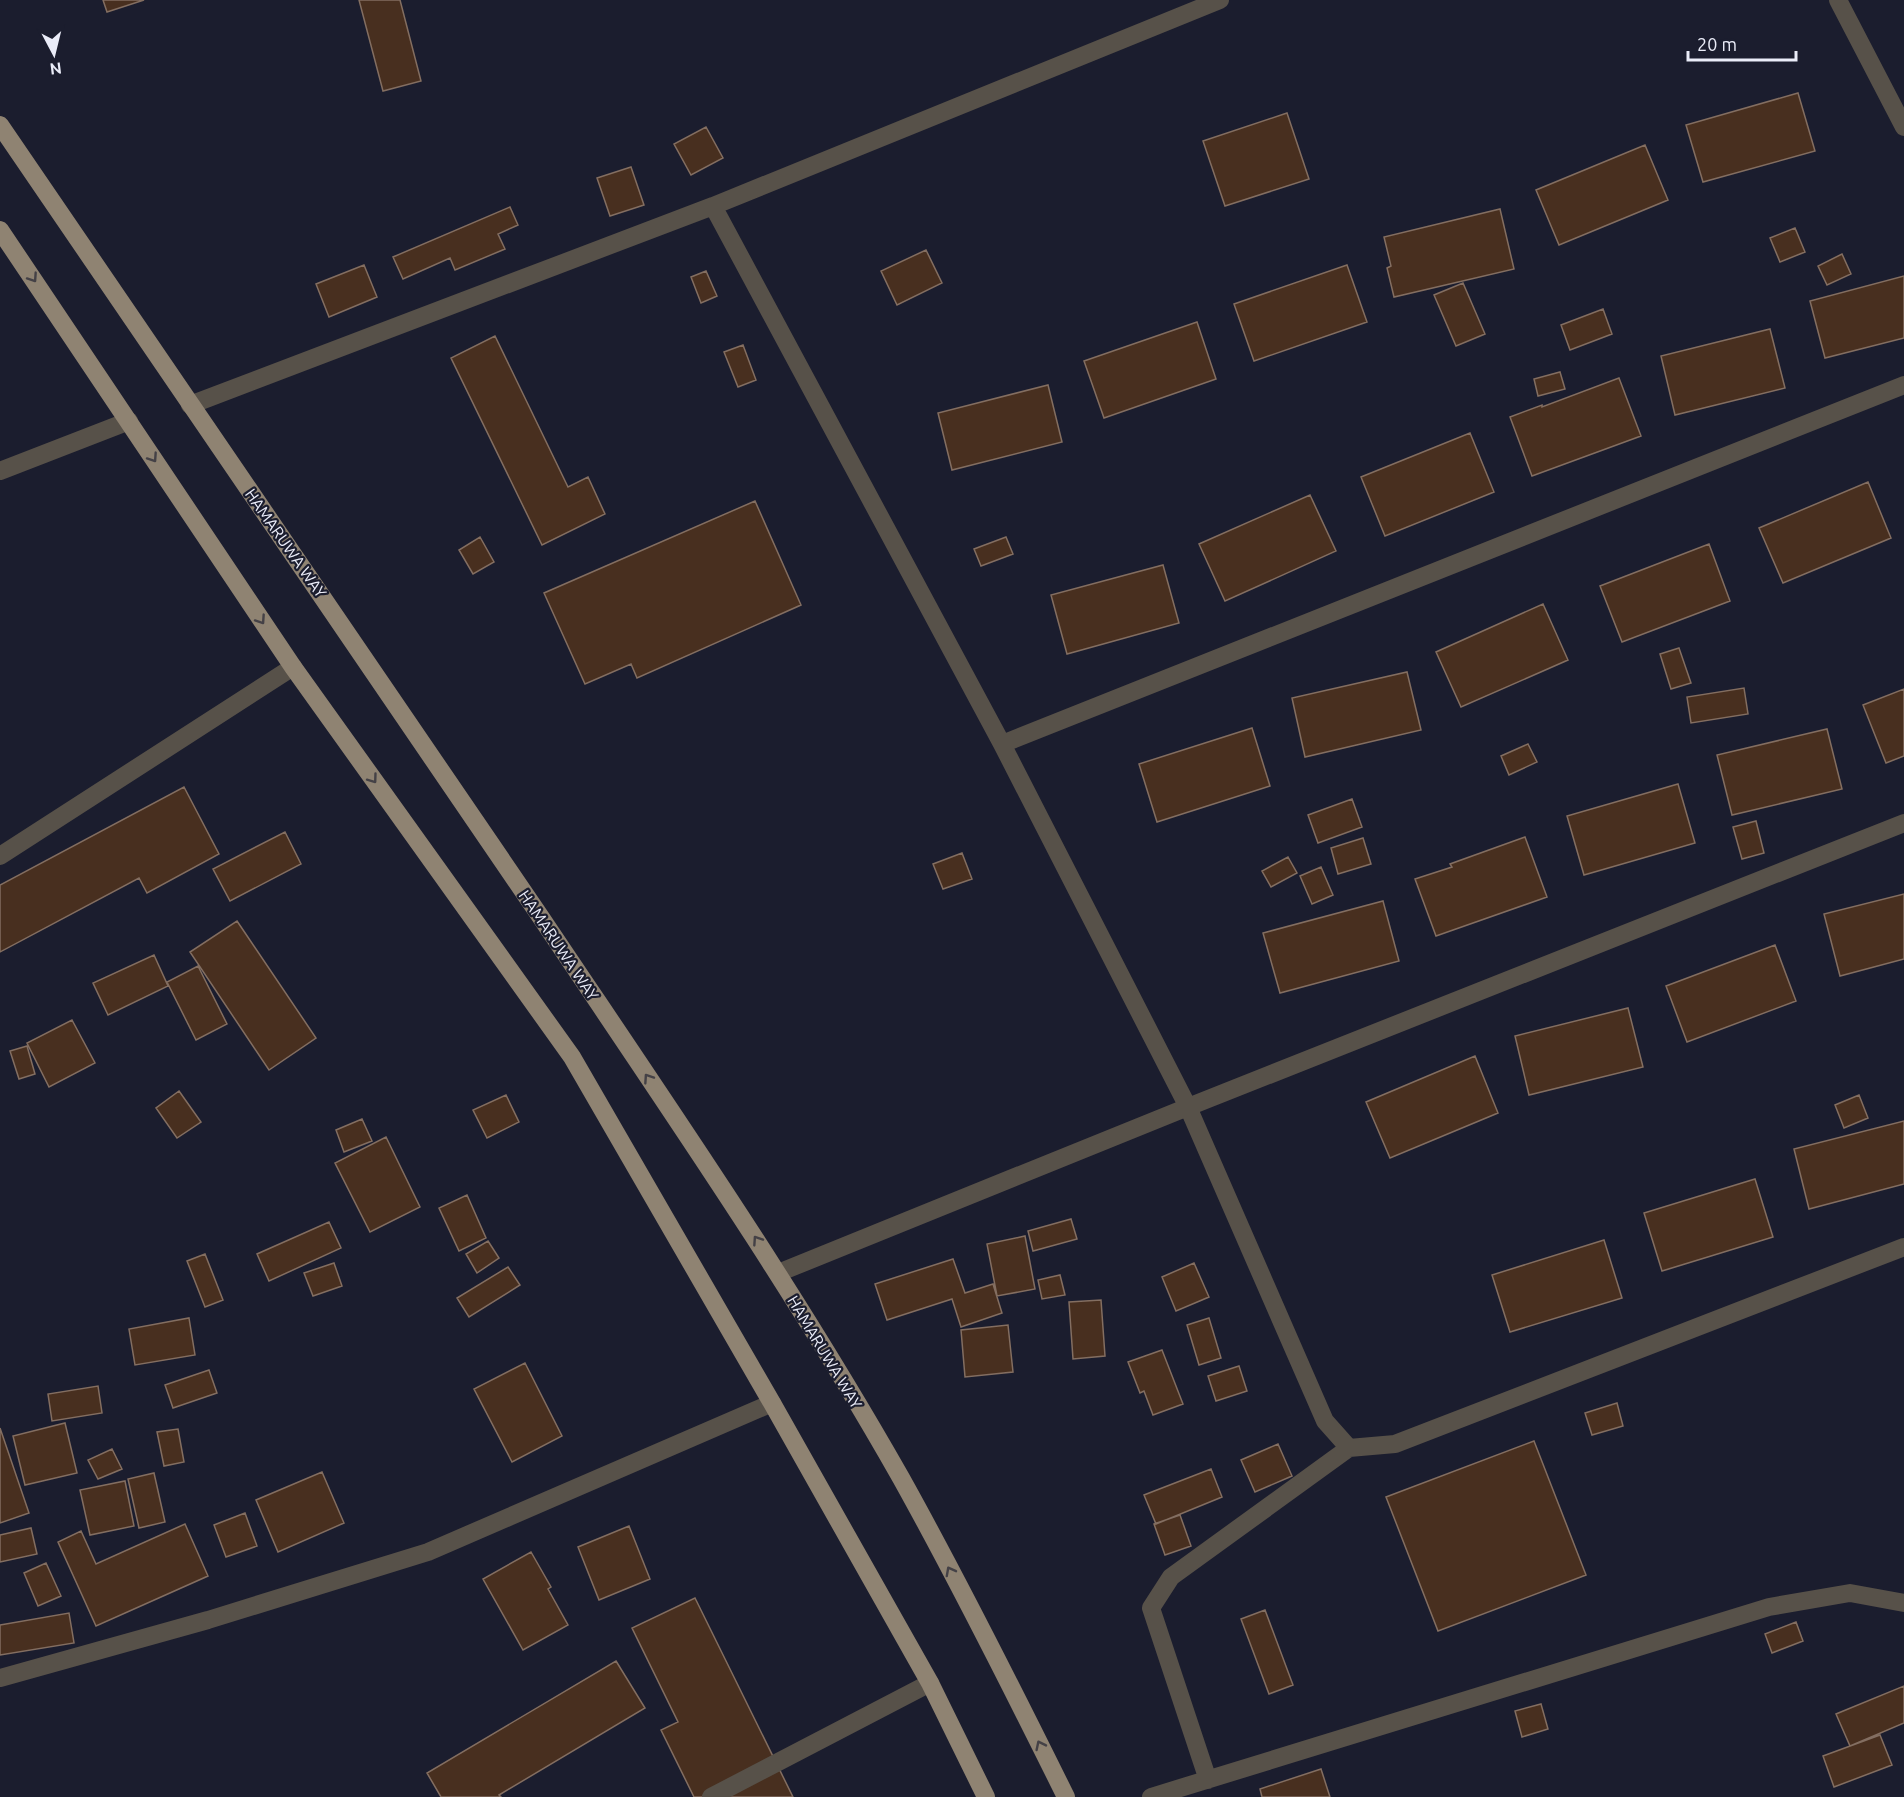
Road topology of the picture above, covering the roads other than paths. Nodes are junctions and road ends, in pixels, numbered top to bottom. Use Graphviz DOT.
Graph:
graph roads {
  1 [pos="1220,0"];
  2 [pos="1838,0"];
  3 [pos="0,125"];
  4 [pos="1904,127"];
  5 [pos="713,206"];
  6 [pos="0,230"];
  7 [pos="1904,385"];
  8 [pos="190,405"];
  9 [pos="129,421"];
  10 [pos="0,471"];
  11 [pos="293,667"];
  12 [pos="1002,744"];
  13 [pos="1904,823"];
  14 [pos="0,856"];
  15 [pos="1188,1107"];
  16 [pos="1904,1247"];
  17 [pos="778,1273"];
  18 [pos="772,1403"];
  19 [pos="1349,1448"];
  20 [pos="1904,1603"];
  21 [pos="0,1678"];
  22 [pos="930,1683"];
  23 [pos="1208,1780"];
  24 [pos="711,1797"];
  25 [pos="986,1797"];
  26 [pos="1066,1797"];
  27 [pos="1151,1797"];
  1 -- 5 [label="street"];
  2 -- 4 [label="street"];
  3 -- 8 [label="main road, HAMARUWA WAY"];
  5 -- 8 [label="street"];
  5 -- 12 [label="street"];
  6 -- 9 [label="main road, one-way"];
  7 -- 12 [label="street"];
  17 -- 8 [label="main road, HAMARUWA WAY, one-way"];
  9 -- 10 [label="street"];
  9 -- 11 [label="main road, one-way"];
  11 -- 14 [label="street"];
  11 -- 18 [label="main road, one-way"];
  12 -- 15 [label="street"];
  13 -- 15 [label="street"];
  15 -- 17 [label="street"];
  15 -- 19 [label="street"];
  16 -- 19 [label="street"];
  26 -- 17 [label="main road, HAMARUWA WAY, one-way"];
  18 -- 21 [label="street"];
  18 -- 22 [label="main road"];
  19 -- 23 [label="street"];
  20 -- 23 [label="street"];
  22 -- 24 [label="street"];
  22 -- 25 [label="main road"];
  23 -- 27 [label="street"];
}
